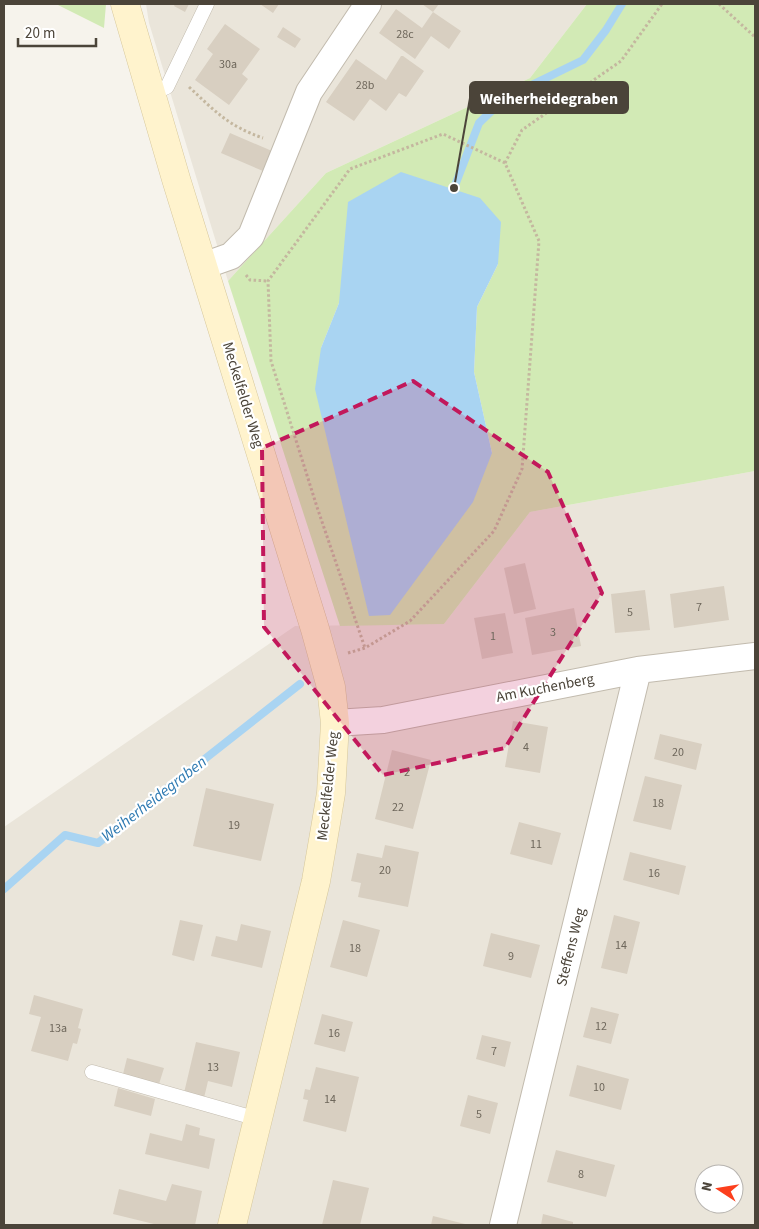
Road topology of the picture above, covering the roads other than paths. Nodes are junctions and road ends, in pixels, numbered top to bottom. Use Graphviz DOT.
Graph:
graph roads {
  1 [pos="125,4"];
  2 [pos="207,4"];
  3 [pos="368,4"];
  4 [pos="151,94"];
  5 [pos="203,266"];
  6 [pos="755,656"];
  7 [pos="638,670"];
  8 [pos="335,723"];
  9 [pos="92,1072"];
  10 [pos="258,1119"];
  11 [pos="232,1225"];
  12 [pos="504,1225"];
  1 -- 4 [label="main road, Meckelfelder Weg"];
  2 -- 4 [label="lane"];
  3 -- 5 [label="street"];
  4 -- 5 [label="main road, Meckelfelder Weg"];
  5 -- 8 [label="main road, Meckelfelder Weg"];
  6 -- 7 [label="street, Am Kuchenberg"];
  7 -- 8 [label="street, Am Kuchenberg"];
  7 -- 12 [label="street, Steffens Weg"];
  8 -- 10 [label="main road, Meckelfelder Weg"];
  9 -- 10 [label="lane"];
  10 -- 11 [label="main road, Meckelfelder Weg"];
}
